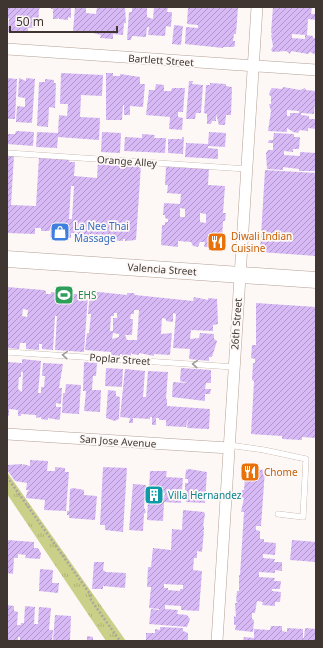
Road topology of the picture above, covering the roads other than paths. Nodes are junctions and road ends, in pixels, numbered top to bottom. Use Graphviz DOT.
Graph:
graph roads {
  1 [pos="257,7"];
  2 [pos="7,49"];
  3 [pos="253,66"];
  4 [pos="316,70"];
  5 [pos="7,153"];
  6 [pos="247,169"];
  7 [pos="7,259"];
  8 [pos="239,275"];
  9 [pos="316,280"];
  10 [pos="7,352"];
  11 [pos="234,366"];
  12 [pos="7,434"];
  13 [pos="229,447"];
  14 [pos="278,514"];
  15 [pos="217,641"];
  1 -- 3 [label="street, 26th Street"];
  2 -- 3 [label="street, Bartlett Street"];
  3 -- 4 [label="street, Bartlett Street"];
  3 -- 6 [label="street, 26th Street"];
  5 -- 6 [label="lane, Orange Alley"];
  6 -- 8 [label="street, 26th Street"];
  7 -- 8 [label="street, Valencia Street"];
  8 -- 9 [label="street, Valencia Street"];
  8 -- 11 [label="street, 26th Street"];
  11 -- 10 [label="lane, Poplar Street, one-way"];
  11 -- 13 [label="street, 26th Street"];
  12 -- 13 [label="street, San Jose Avenue"];
  13 -- 14 [label="lane"];
  13 -- 15 [label="street, 26th Street"];
}
